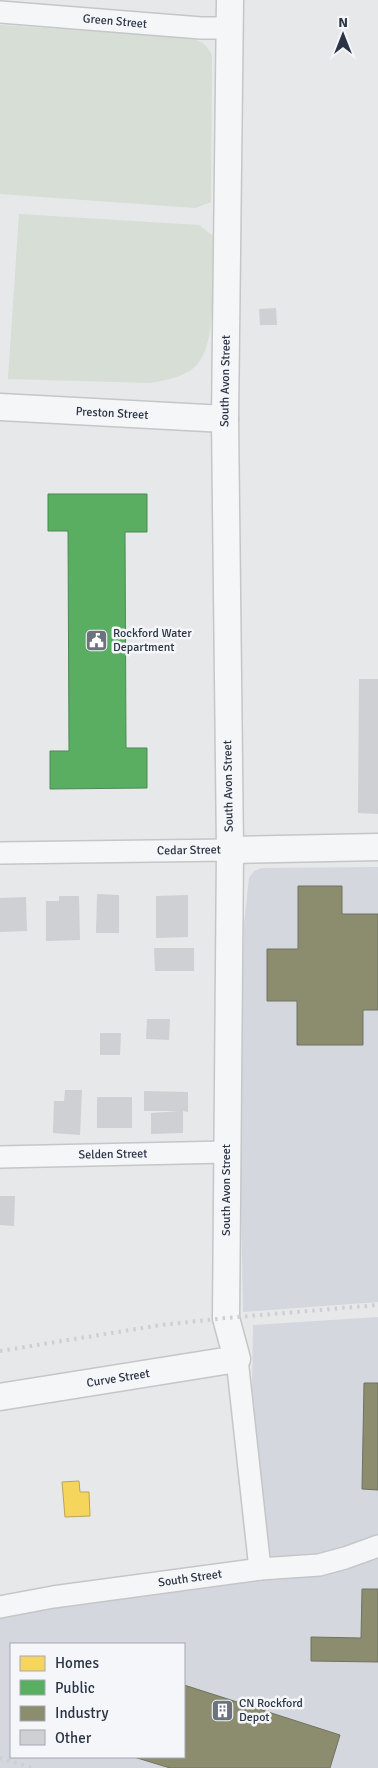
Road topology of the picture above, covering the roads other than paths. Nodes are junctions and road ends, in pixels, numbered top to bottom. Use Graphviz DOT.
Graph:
graph roads {
  1 [pos="230,0"];
  2 [pos="0,12"];
  3 [pos="230,28"];
  4 [pos="0,407"];
  5 [pos="224,419"];
  6 [pos="378,848"];
  7 [pos="230,850"];
  8 [pos="0,853"];
  9 [pos="226,1152"];
  10 [pos="0,1157"];
  11 [pos="237,1359"];
  12 [pos="0,1397"];
  13 [pos="378,1546"];
  14 [pos="260,1568"];
  15 [pos="0,1607"];
  1 -- 3 [label="street, South Avon Street"];
  2 -- 3 [label="street, Green Street"];
  3 -- 5 [label="street, South Avon Street"];
  4 -- 5 [label="street, Preston Street"];
  5 -- 7 [label="street, South Avon Street"];
  6 -- 7 [label="street, Cedar Street"];
  7 -- 8 [label="street, Cedar Street"];
  7 -- 9 [label="street, South Avon Street"];
  9 -- 10 [label="street, Selden Street"];
  9 -- 11 [label="street, South Avon Street"];
  11 -- 12 [label="street, Curve Street"];
  11 -- 14 [label="street, South Avon Street"];
  13 -- 14 [label="street, South Street"];
  14 -- 15 [label="street, South Street"];
}
